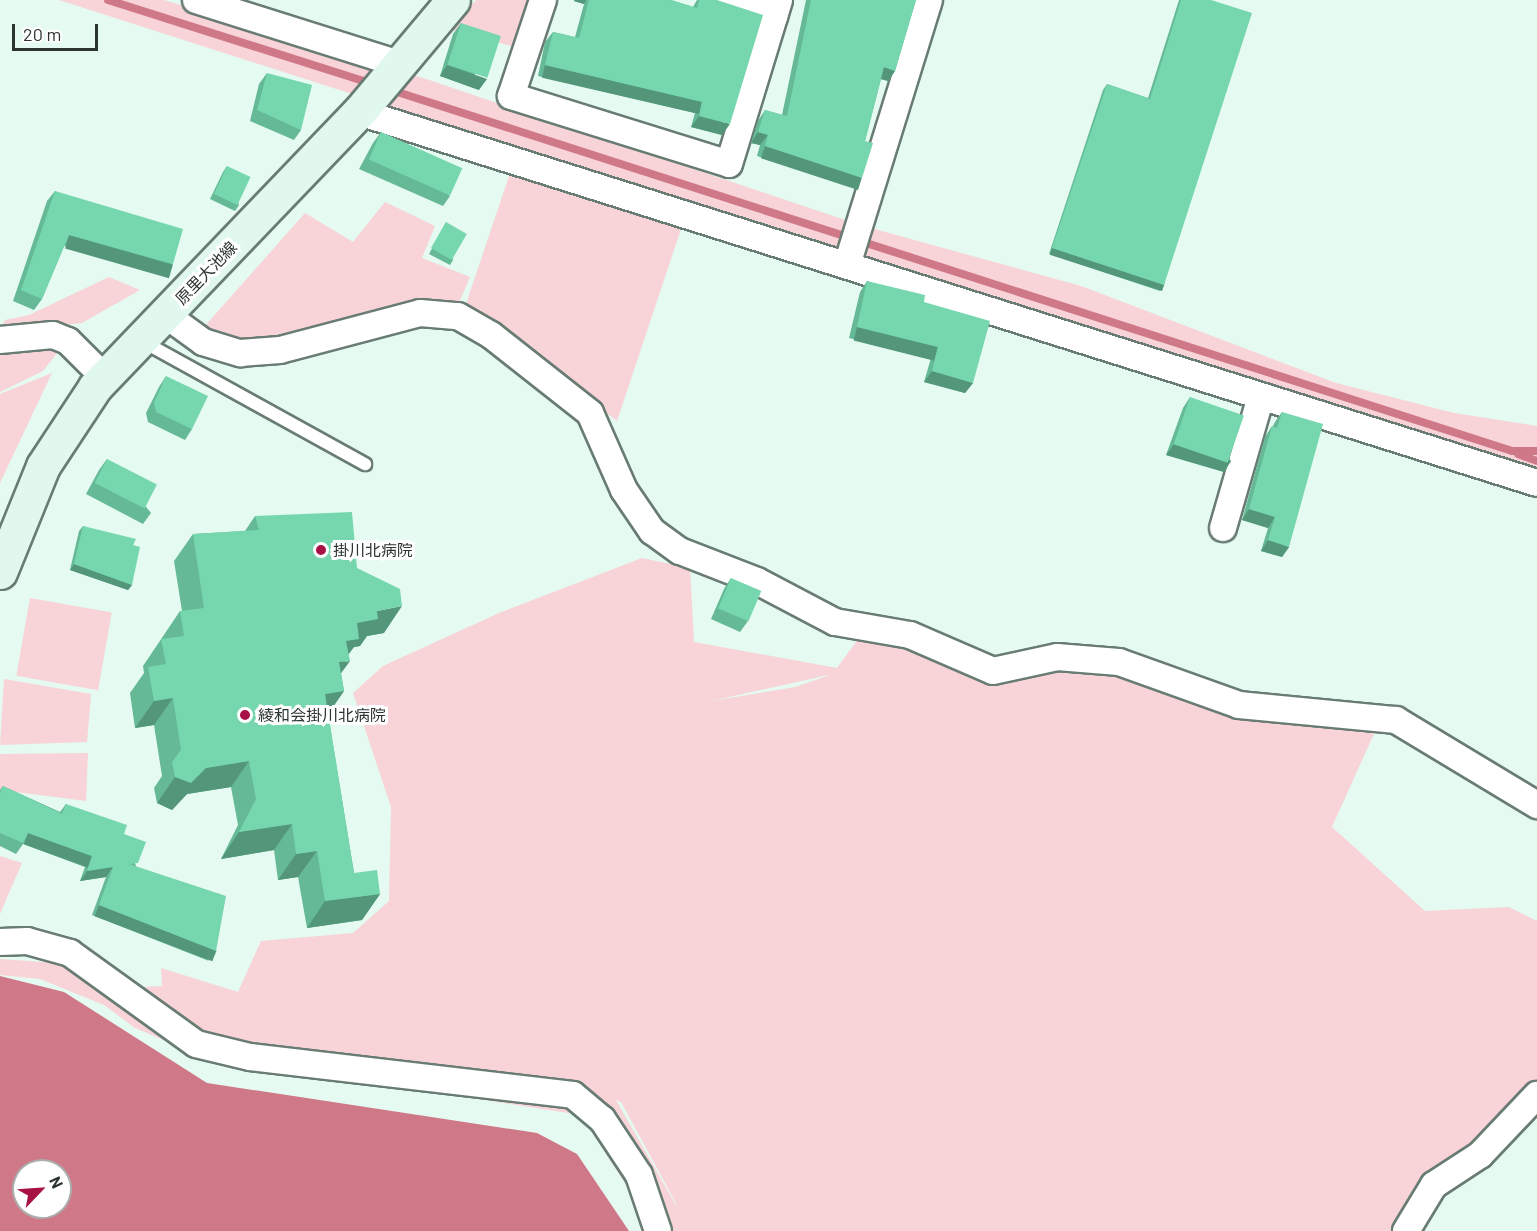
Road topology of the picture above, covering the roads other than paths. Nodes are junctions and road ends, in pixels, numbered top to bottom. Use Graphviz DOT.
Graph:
graph roads {
  1 [pos="196,0"];
  2 [pos="453,0"];
  3 [pos="543,0"];
  4 [pos="727,0"];
  5 [pos="929,0"];
  6 [pos="776,8"];
  7 [pos="395,69"];
  8 [pos="361,109"];
  9 [pos="848,263"];
  10 [pos="166,315"];
  11 [pos="0,339"];
  12 [pos="141,341"];
  13 [pos="104,377"];
  14 [pos="1261,396"];
  15 [pos="365,464"];
  16 [pos="1537,483"];
  17 [pos="1223,528"];
  18 [pos="0,572"];
  19 [pos="1537,805"];
  20 [pos="0,942"];
  21 [pos="1537,1095"];
  22 [pos="658,1231"];
  23 [pos="1406,1231"];
  1 -- 7 [label="street"];
  2 -- 7 [label="main road, 原里大池線"];
  3 -- 6 [label="street"];
  4 -- 6 [label="street"];
  5 -- 9 [label="street"];
  7 -- 8 [label="main road, 原里大池線"];
  8 -- 9 [label="street"];
  8 -- 10 [label="main road, 原里大池線"];
  9 -- 14 [label="street"];
  10 -- 12 [label="main road, 原里大池線"];
  10 -- 19 [label="street"];
  11 -- 13 [label="street"];
  12 -- 13 [label="main road, 原里大池線"];
  12 -- 15 [label="lane"];
  13 -- 18 [label="main road, 原里大池線"];
  14 -- 16 [label="street"];
  14 -- 17 [label="street"];
  20 -- 22 [label="street"];
  21 -- 23 [label="street"];
}
